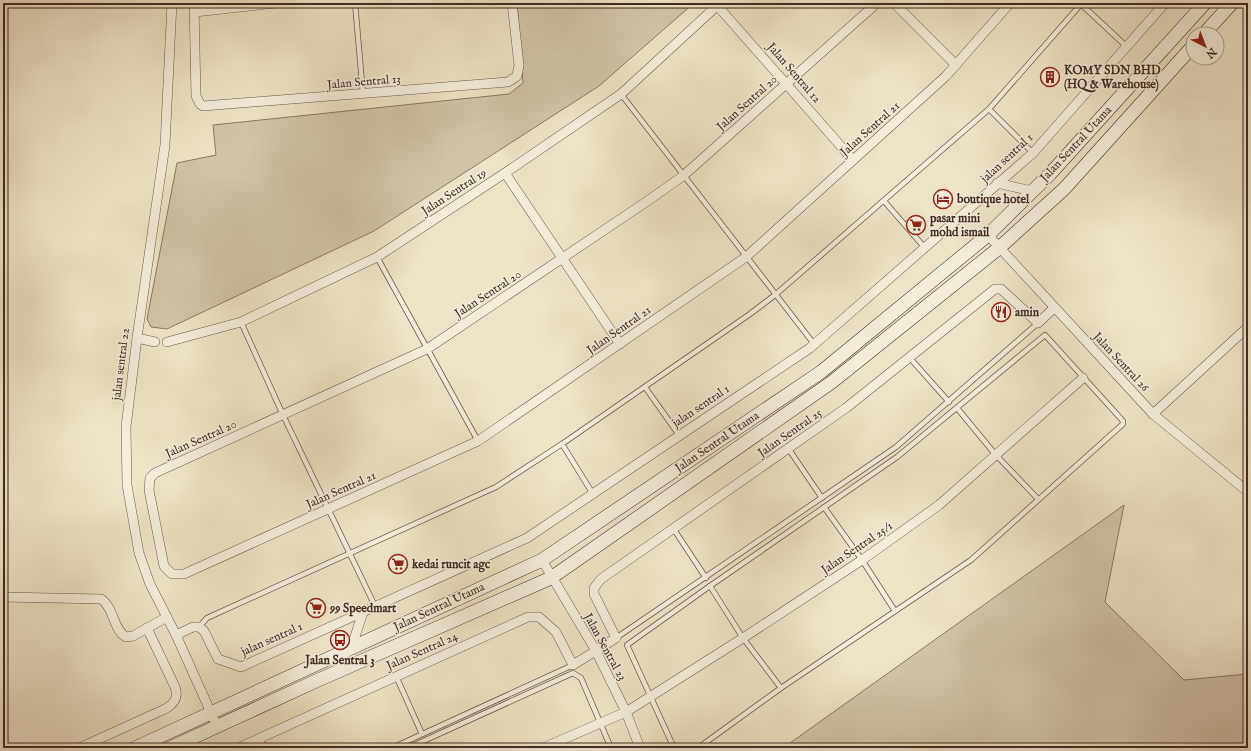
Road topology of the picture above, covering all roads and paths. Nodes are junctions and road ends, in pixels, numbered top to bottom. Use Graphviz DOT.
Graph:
graph roads {
  1 [pos="172,3"];
  2 [pos="275,3"];
  3 [pos="355,3"];
  4 [pos="512,3"];
  5 [pos="877,3"];
  6 [pos="894,3"];
  7 [pos="1010,3"];
  8 [pos="1165,3"];
  9 [pos="1205,3"];
  10 [pos="1232,3"];
  11 [pos="717,4"];
  12 [pos="1082,4"];
  13 [pos="194,8"];
  14 [pos="1211,26"];
  15 [pos="1126,46"];
  16 [pos="1185,55"];
  17 [pos="956,65"];
  18 [pos="786,83"];
  19 [pos="363,94"];
  20 [pos="621,94"];
  21 [pos="989,109"];
  22 [pos="1033,153"];
  23 [pos="853,160"];
  24 [pos="505,173"];
  25 [pos="683,176"];
  26 [pos="997,183"];
  27 [pos="1032,191"];
  28 [pos="884,201"];
  29 [pos="988,235"];
  30 [pos="925,248"];
  31 [pos="1000,248"];
  32 [pos="377,257"];
  33 [pos="746,257"];
  34 [pos="562,259"];
  35 [pos="775,296"];
  36 [pos="1054,308"];
  37 [pos="241,322"];
  38 [pos="1038,323"];
  39 [pos="1248,327"];
  40 [pos="136,338"];
  41 [pos="154,342"];
  42 [pos="167,342"];
  43 [pos="620,344"];
  44 [pos="814,344"];
  45 [pos="427,349"];
  46 [pos="909,357"];
  47 [pos="1084,378"];
  48 [pos="645,387"];
  49 [pos="949,402"];
  50 [pos="957,408"];
  51 [pos="1153,414"];
  52 [pos="283,415"];
  53 [pos="679,435"];
  54 [pos="478,441"];
  55 [pos="562,444"];
  56 [pos="788,448"];
  57 [pos="995,454"];
  58 [pos="1248,492"];
  59 [pos="593,494"];
  60 [pos="822,498"];
  61 [pos="1038,500"];
  62 [pos="824,507"];
  63 [pos="328,508"];
  64 [pos="674,528"];
  65 [pos="351,554"];
  66 [pos="542,560"];
  67 [pos="862,560"];
  68 [pos="172,574"];
  69 [pos="551,578"];
  70 [pos="706,578"];
  71 [pos="710,586"];
  72 [pos="3,597"];
  73 [pos="375,606"];
  74 [pos="895,611"];
  75 [pos="363,612"];
  76 [pos="167,617"];
  77 [pos="200,627"];
  78 [pos="147,628"];
  79 [pos="176,635"];
  80 [pos="616,638"];
  81 [pos="743,638"];
  82 [pos="352,646"];
  83 [pos="596,651"];
  84 [pos="573,665"];
  85 [pos="396,676"];
  86 [pos="782,688"];
  87 [pos="652,696"];
  88 [pos="626,712"];
  89 [pos="211,713"];
  90 [pos="600,723"];
  91 [pos="217,726"];
  92 [pos="422,734"];
  93 [pos="260,738"];
  94 [pos="78,748"];
  95 [pos="135,748"];
  96 [pos="170,748"];
  97 [pos="238,748"];
  98 [pos="265,748"];
  99 [pos="392,748"];
  100 [pos="410,748"];
  101 [pos="543,748"];
  102 [pos="611,748"];
  103 [pos="640,748"];
  104 [pos="674,748"];
  105 [pos="698,748"];
  1 -- 40 [label="street, jalan sentral 22"];
  2 -- 13 [label="street"];
  3 -- 19 [label="lane"];
  4 -- 19 [label="street, Jalan Sentral 13"];
  5 -- 18 [label="street, Jalan Sentral 20"];
  6 -- 17 [label="street"];
  7 -- 17 [label="street, Jalan Sentral 21"];
  8 -- 15 [label="street, jalan sentral 1"];
  9 -- 27 [label="street, Jalan Sentral Utama"];
  10 -- 14 [label="street"];
  11 -- 18 [label="street, Jalan Sentral 12"];
  11 -- 20 [label="street, Jalan Sentral 19"];
  12 -- 15 [label="lane"];
  12 -- 21 [label="lane"];
  13 -- 19 [label="street, Jalan Sentral 13"];
  15 -- 22 [label="street, jalan sentral 1"];
  16 -- 31 [label="street, Jalan Sentral Utama"];
  17 -- 23 [label="street, Jalan Sentral 21"];
  18 -- 23 [label="street, Jalan Sentral 12"];
  18 -- 25 [label="street, Jalan Sentral 20"];
  20 -- 24 [label="street, Jalan Sentral 19"];
  20 -- 25 [label="lane"];
  21 -- 22 [label="lane"];
  21 -- 28 [label="lane"];
  22 -- 26 [label="street, jalan sentral 1"];
  23 -- 33 [label="street, Jalan Sentral 21"];
  24 -- 32 [label="street, Jalan Sentral 19"];
  24 -- 34 [label="street"];
  25 -- 33 [label="lane"];
  25 -- 34 [label="street, Jalan Sentral 20"];
  26 -- 27 [label="street"];
  26 -- 30 [label="street, jalan sentral 1"];
  27 -- 29 [label="street, Jalan Sentral Utama"];
  28 -- 30 [label="lane"];
  28 -- 35 [label="lane"];
  29 -- 31 [label="street, Jalan Sentral 26"];
  29 -- 66 [label="street, Jalan Sentral Utama"];
  30 -- 44 [label="street, jalan sentral 1"];
  31 -- 36 [label="street, Jalan Sentral 26"];
  31 -- 69 [label="street, Jalan Sentral Utama"];
  32 -- 37 [label="street, Jalan Sentral 19"];
  32 -- 45 [label="lane"];
  33 -- 35 [label="lane"];
  33 -- 43 [label="street, Jalan Sentral 21"];
  34 -- 43 [label="street"];
  34 -- 45 [label="street, Jalan Sentral 20"];
  35 -- 44 [label="lane"];
  35 -- 48 [label="lane"];
  36 -- 38 [label="street"];
  36 -- 51 [label="street, Jalan Sentral 26"];
  37 -- 42 [label="street, Jalan Sentral 19"];
  37 -- 52 [label="lane"];
  38 -- 46 [label="street, Jalan Sentral 25"];
  38 -- 49 [label="lane"];
  39 -- 51 [label="street"];
  40 -- 41 [label="street"];
  40 -- 76 [label="street, jalan sentral 22"];
  43 -- 54 [label="street, Jalan Sentral 21"];
  44 -- 53 [label="street, jalan sentral 1"];
  45 -- 52 [label="street, Jalan Sentral 20"];
  45 -- 54 [label="lane"];
  46 -- 49 [label="lane"];
  46 -- 56 [label="street, Jalan Sentral 25"];
  47 -- 50 [label="lane"];
  47 -- 57 [label="street, Jalan Sentral 25/1"];
  47 -- 61 [label="lane"];
  48 -- 53 [label="lane"];
  48 -- 55 [label="lane"];
  49 -- 60 [label="lane"];
  50 -- 57 [label="lane"];
  50 -- 62 [label="lane"];
  51 -- 58 [label="street, Jalan Sentral 26"];
  52 -- 63 [label="lane"];
  52 -- 68 [label="street, Jalan Sentral 20"];
  53 -- 59 [label="street, jalan sentral 1"];
  54 -- 63 [label="street, Jalan Sentral 21"];
  55 -- 59 [label="lane"];
  55 -- 65 [label="lane"];
  56 -- 60 [label="lane"];
  56 -- 64 [label="street, Jalan Sentral 25"];
  57 -- 61 [label="lane"];
  57 -- 67 [label="street, Jalan Sentral 25/1"];
  59 -- 73 [label="street, jalan sentral 1"];
  60 -- 70 [label="lane"];
  61 -- 74 [label="lane"];
  62 -- 67 [label="lane"];
  62 -- 71 [label="lane"];
  63 -- 65 [label="lane"];
  63 -- 68 [label="street, Jalan Sentral 21"];
  64 -- 70 [label="lane"];
  64 -- 80 [label="street, Jalan Sentral 25"];
  65 -- 73 [label="lane"];
  65 -- 77 [label="lane"];
  66 -- 69 [label="street, Jalan Sentral 23"];
  66 -- 82 [label="street, Jalan Sentral Utama"];
  67 -- 74 [label="lane"];
  67 -- 81 [label="street, Jalan Sentral 25/1"];
  69 -- 83 [label="street, Jalan Sentral 23"];
  69 -- 91 [label="street, Jalan Sentral Utama"];
  70 -- 80 [label="lane"];
  71 -- 81 [label="lane"];
  71 -- 87 [label="lane"];
  72 -- 78 [label="street"];
  73 -- 75 [label="street, jalan sentral 1"];
  74 -- 86 [label="lane"];
  75 -- 77 [label="street, jalan sentral 1"];
  75 -- 82 [label="street"];
  76 -- 78 [label="street"];
  76 -- 79 [label="street, jalan sentral 22"];
  77 -- 79 [label="street"];
  78 -- 94 [label="street"];
  79 -- 89 [label="street, jalan sentral 22"];
  80 -- 83 [label="street"];
  81 -- 86 [label="lane"];
  81 -- 87 [label="street, Jalan Sentral 25/1"];
  82 -- 89 [label="street, Jalan Sentral Utama"];
  83 -- 84 [label="street"];
  83 -- 88 [label="street, Jalan Sentral 23"];
  84 -- 85 [label="street, Jalan Sentral 24"];
  84 -- 92 [label="lane"];
  85 -- 92 [label="lane"];
  85 -- 93 [label="street, Jalan Sentral 24"];
  86 -- 105 [label="lane"];
  87 -- 88 [label="street, Jalan Sentral 25/1"];
  87 -- 104 [label="lane"];
  88 -- 90 [label="street, Jalan Sentral 25/1"];
  88 -- 103 [label="street, Jalan Sentral 23"];
  89 -- 91 [label="street, jalan sentral 22"];
  89 -- 95 [label="street, Jalan Sentral Utama"];
  90 -- 100 [label="lane"];
  90 -- 101 [label="street, Jalan Sentral 25/1"];
  90 -- 102 [label="lane"];
  91 -- 96 [label="street, Jalan Sentral Utama"];
  92 -- 99 [label="lane"];
  93 -- 97 [label="street, Jalan Sentral 24"];
  93 -- 98 [label="lane"];
}
